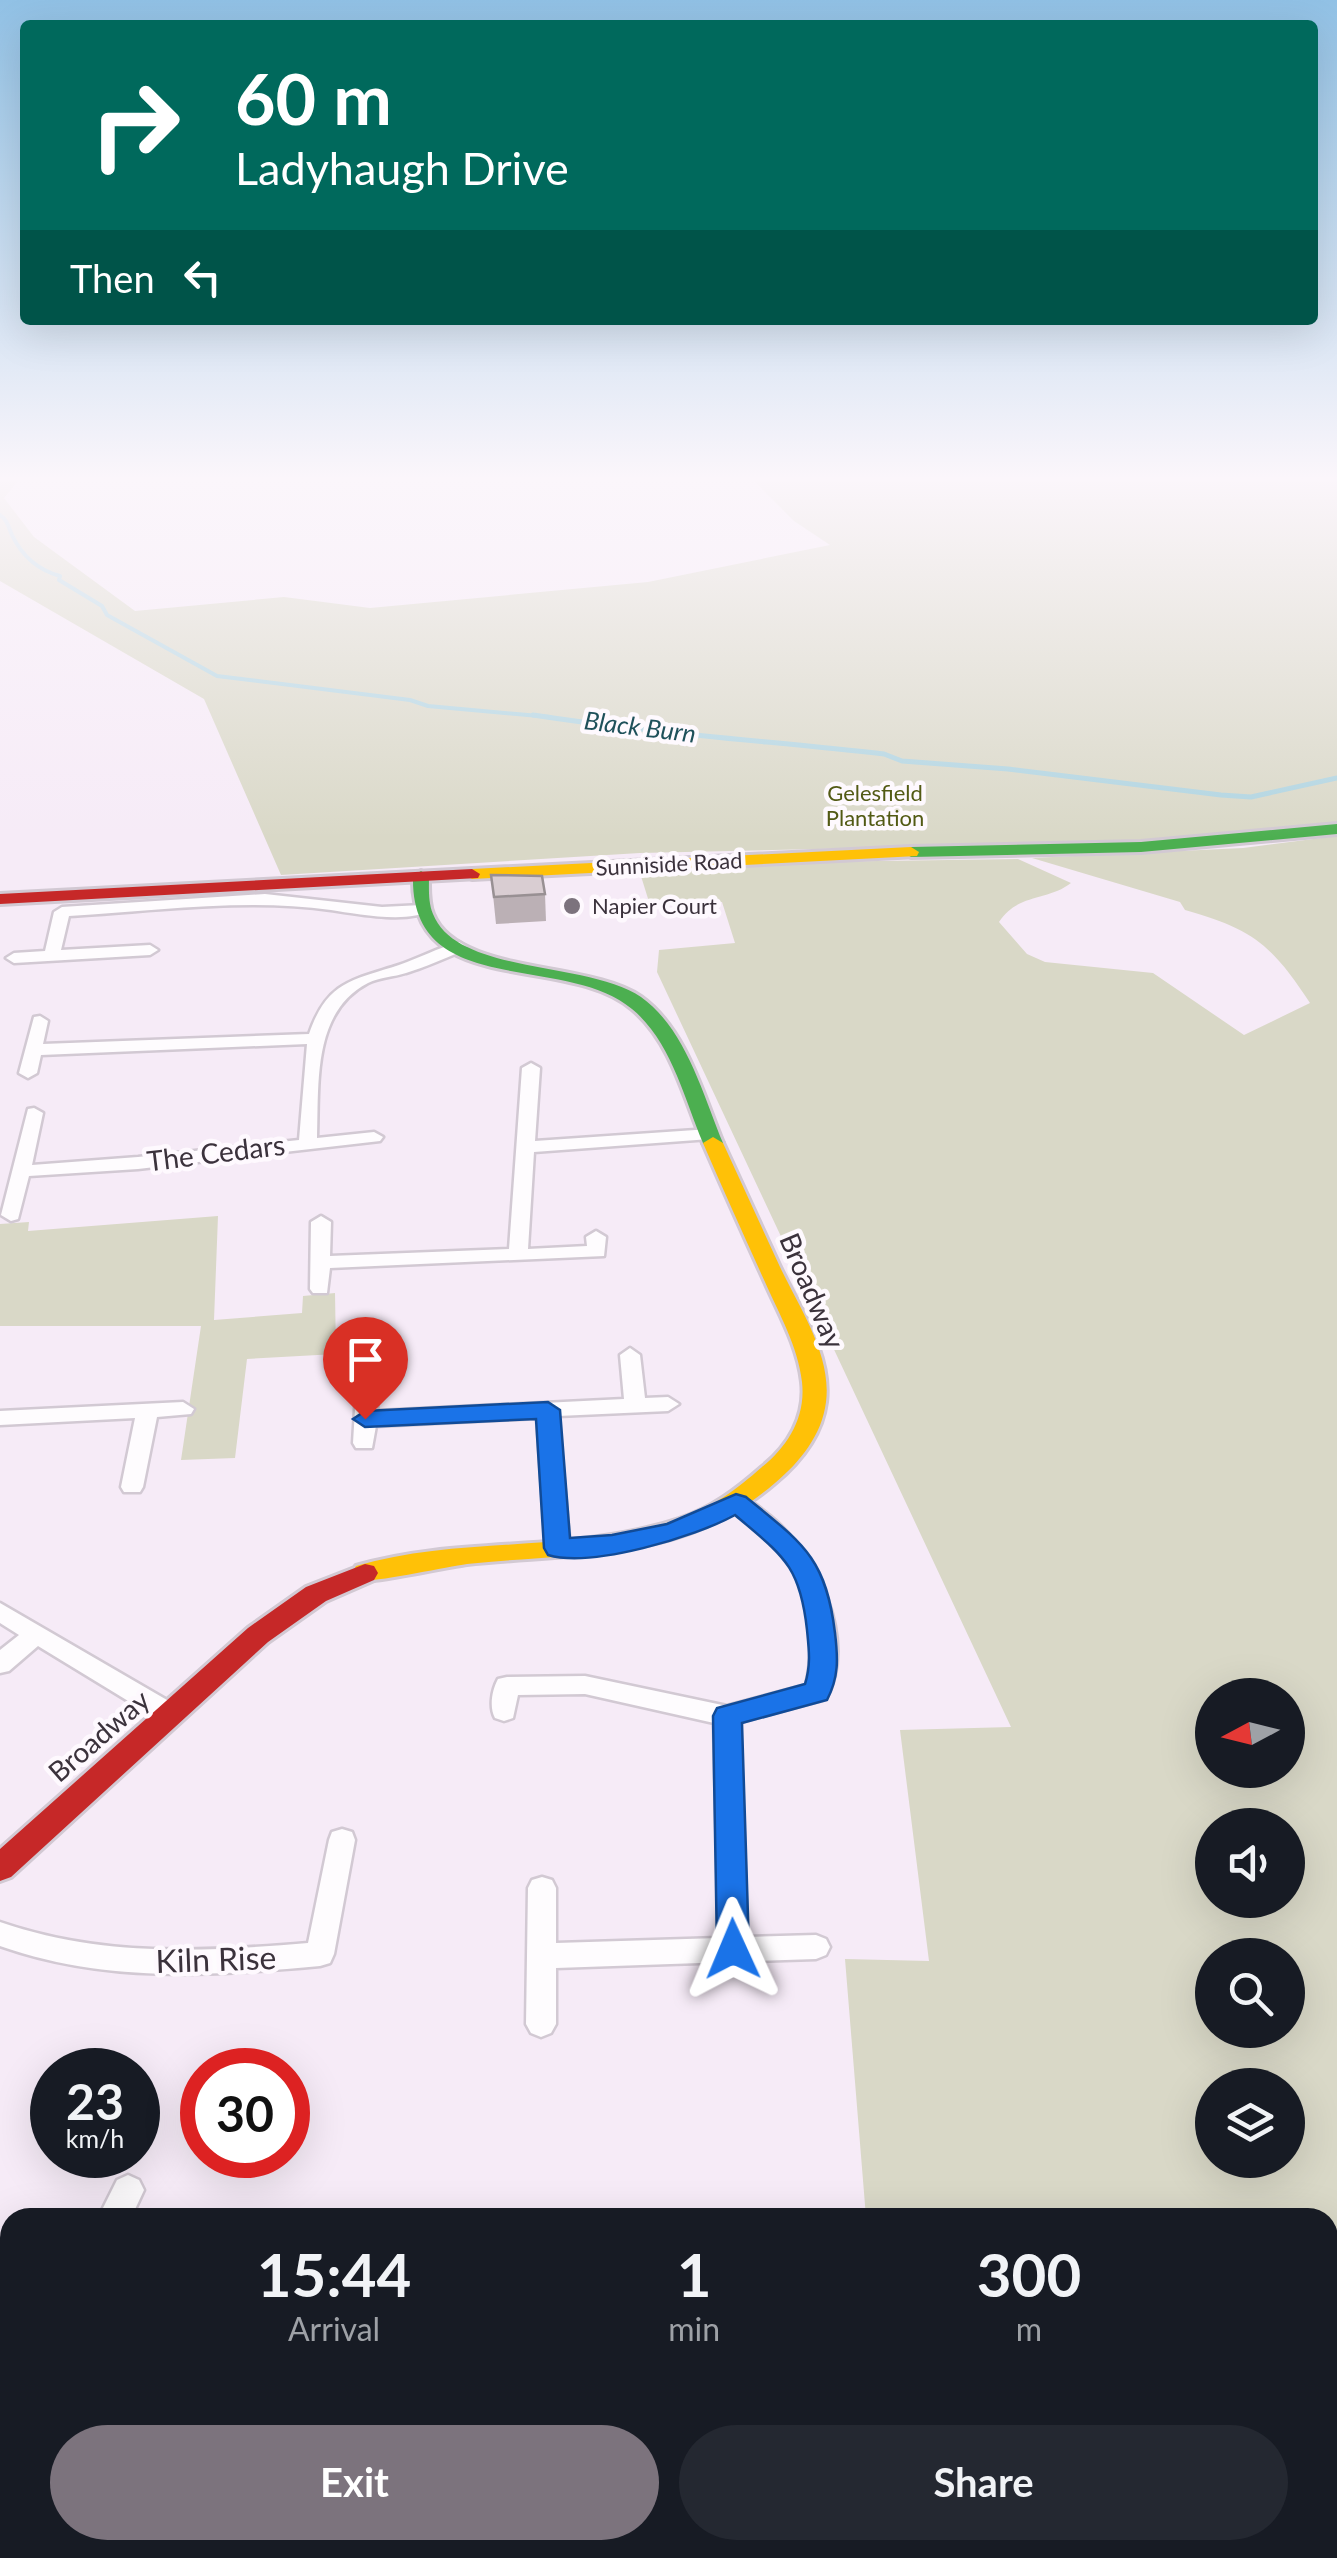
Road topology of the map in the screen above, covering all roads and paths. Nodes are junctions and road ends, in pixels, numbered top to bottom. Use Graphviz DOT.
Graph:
graph roads {
  1 [pos="1337,829"];
  2 [pos="421,876"];
  3 [pos="0,899"];
  4 [pos="422,910"];
  5 [pos="459,947"];
  6 [pos="150,950"];
  7 [pos="52,956"];
  8 [pos="14,958"];
  9 [pos="40,1021"];
  10 [pos="313,1039"];
  11 [pos="33,1050"];
  12 [pos="531,1068"];
  13 [pos="28,1073"];
  14 [pos="34,1112"];
  15 [pos="710,1134"];
  16 [pos="374,1137"];
  17 [pos="308,1141"];
  18 [pos="526,1147"];
  19 [pos="20,1172"];
  20 [pos="10,1215"];
  21 [pos="321,1222"];
  22 [pos="596,1237"];
  23 [pos="518,1254"];
  24 [pos="320,1262"];
  25 [pos="320,1289"];
  26 [pos="630,1354"];
  27 [pos="366,1393"];
  28 [pos="668,1404"];
  29 [pos="635,1406"];
  30 [pos="183,1409"];
  31 [pos="548,1410"];
  32 [pos="147,1411"];
  33 [pos="0,1418"];
  34 [pos="365,1419"];
  35 [pos="364,1443"];
  36 [pos="132,1487"];
  37 [pos="736,1503"];
  38 [pos="558,1548"];
  39 [pos="0,1612"];
  40 [pos="36,1634"];
  41 [pos="0,1664"];
  42 [pos="504,1711"];
  43 [pos="170,1714"];
  44 [pos="727,1716"];
  45 [pos="342,1840"];
  46 [pos="0,1868"];
  47 [pos="542,1888"];
  48 [pos="0,1934"];
  49 [pos="816,1947"];
  50 [pos="733,1949"];
  51 [pos="542,1956"];
  52 [pos="541,2024"];
  1 -- 2 [label="street, Sunniside Road"];
  2 -- 3 [label="street, Sunniside Road"];
  2 -- 4 [label="street"];
  4 -- 5 [label="street, Broadway"];
  4 -- 7 [label="street"];
  5 -- 10 [label="street"];
  5 -- 15 [label="street, Broadway"];
  6 -- 7 [label="street"];
  7 -- 8 [label="street"];
  9 -- 11 [label="street"];
  10 -- 11 [label="street"];
  10 -- 17 [label="street, The Cedars"];
  11 -- 13 [label="street"];
  12 -- 18 [label="street"];
  14 -- 19 [label="street"];
  15 -- 18 [label="street"];
  15 -- 37 [label="street, Broadway"];
  16 -- 17 [label="street"];
  17 -- 19 [label="street, The Cedars"];
  18 -- 23 [label="street"];
  19 -- 20 [label="street"];
  21 -- 24 [label="street"];
  22 -- 23 [label="street"];
  23 -- 24 [label="street"];
  24 -- 25 [label="street"];
  26 -- 29 [label="street"];
  27 -- 34 [label="street"];
  28 -- 29 [label="street"];
  29 -- 31 [label="street"];
  30 -- 32 [label="street"];
  31 -- 34 [label="street"];
  31 -- 38 [label="street"];
  32 -- 33 [label="street"];
  32 -- 36 [label="street"];
  34 -- 35 [label="street"];
  37 -- 38 [label="street, Broadway"];
  37 -- 44 [label="street"];
  38 -- 43 [label="street, Broadway"];
  39 -- 40 [label="street"];
  40 -- 41 [label="street"];
  40 -- 43 [label="street"];
  42 -- 44 [label="street"];
  43 -- 46 [label="street, Broadway"];
  44 -- 50 [label="street"];
  45 -- 48 [label="street, Kiln Rise"];
  47 -- 51 [label="street"];
  49 -- 50 [label="street"];
  50 -- 51 [label="street"];
  51 -- 52 [label="street"];
}
